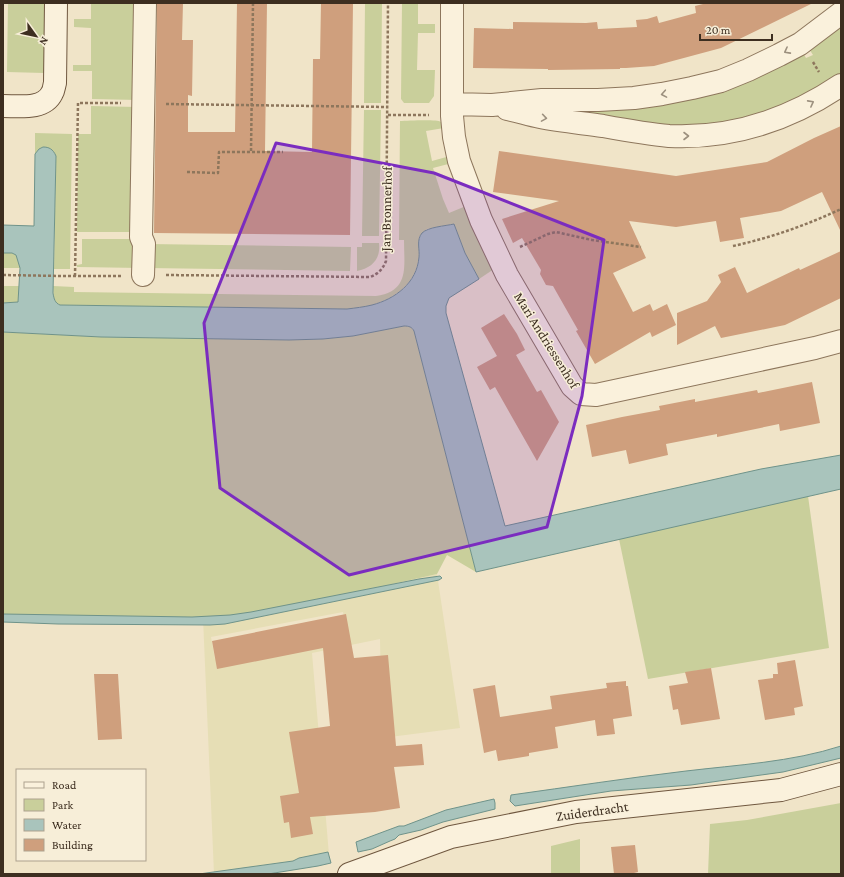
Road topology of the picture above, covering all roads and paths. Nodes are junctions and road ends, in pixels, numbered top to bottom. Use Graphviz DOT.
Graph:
graph roads {
  1 [pos="56,3"];
  2 [pos="145,3"];
  3 [pos="253,3"];
  4 [pos="388,3"];
  5 [pos="452,3"];
  6 [pos="841,13"];
  7 [pos="841,85"];
  8 [pos="143,104"];
  9 [pos="252,105"];
  10 [pos="492,105"];
  11 [pos="3,106"];
  12 [pos="387,107"];
  13 [pos="452,110"];
  14 [pos="388,116"];
  15 [pos="251,152"];
  16 [pos="283,152"];
  17 [pos="187,172"];
  18 [pos="841,209"];
  19 [pos="733,246"];
  20 [pos="641,247"];
  21 [pos="499,258"];
  22 [pos="3,275"];
  23 [pos="143,275"];
  24 [pos="75,276"];
  25 [pos="841,341"];
  26 [pos="841,774"];
  27 [pos="348,874"];
  1 -- 11 [label="street"];
  2 -- 8 [label="street"];
  3 -- 9 [label="path"];
  4 -- 12 [label="path, Jan Bronnerhof"];
  5 -- 13 [label="street, Mari Andriessenhof"];
  6 -- 10 [label="street, one-way"];
  10 -- 7 [label="street, one-way"];
  8 -- 9 [label="path"];
  8 -- 23 [label="street"];
  8 -- 24 [label="path"];
  9 -- 12 [label="path"];
  9 -- 15 [label="path"];
  10 -- 13 [label="street"];
  12 -- 14 [label="path, Jan Bronnerhof"];
  13 -- 14 [label="path"];
  13 -- 21 [label="street, Mari Andriessenhof"];
  14 -- 23 [label="path, Jan Bronnerhof"];
  15 -- 16 [label="path"];
  15 -- 17 [label="path"];
  18 -- 19 [label="path"];
  20 -- 21 [label="path"];
  21 -- 25 [label="street, Mari Andriessenhof"];
  22 -- 24 [label="path, Jan Bronnerhof"];
  23 -- 24 [label="path, Jan Bronnerhof"];
  26 -- 27 [label="street, Zuiderdracht"];
}
